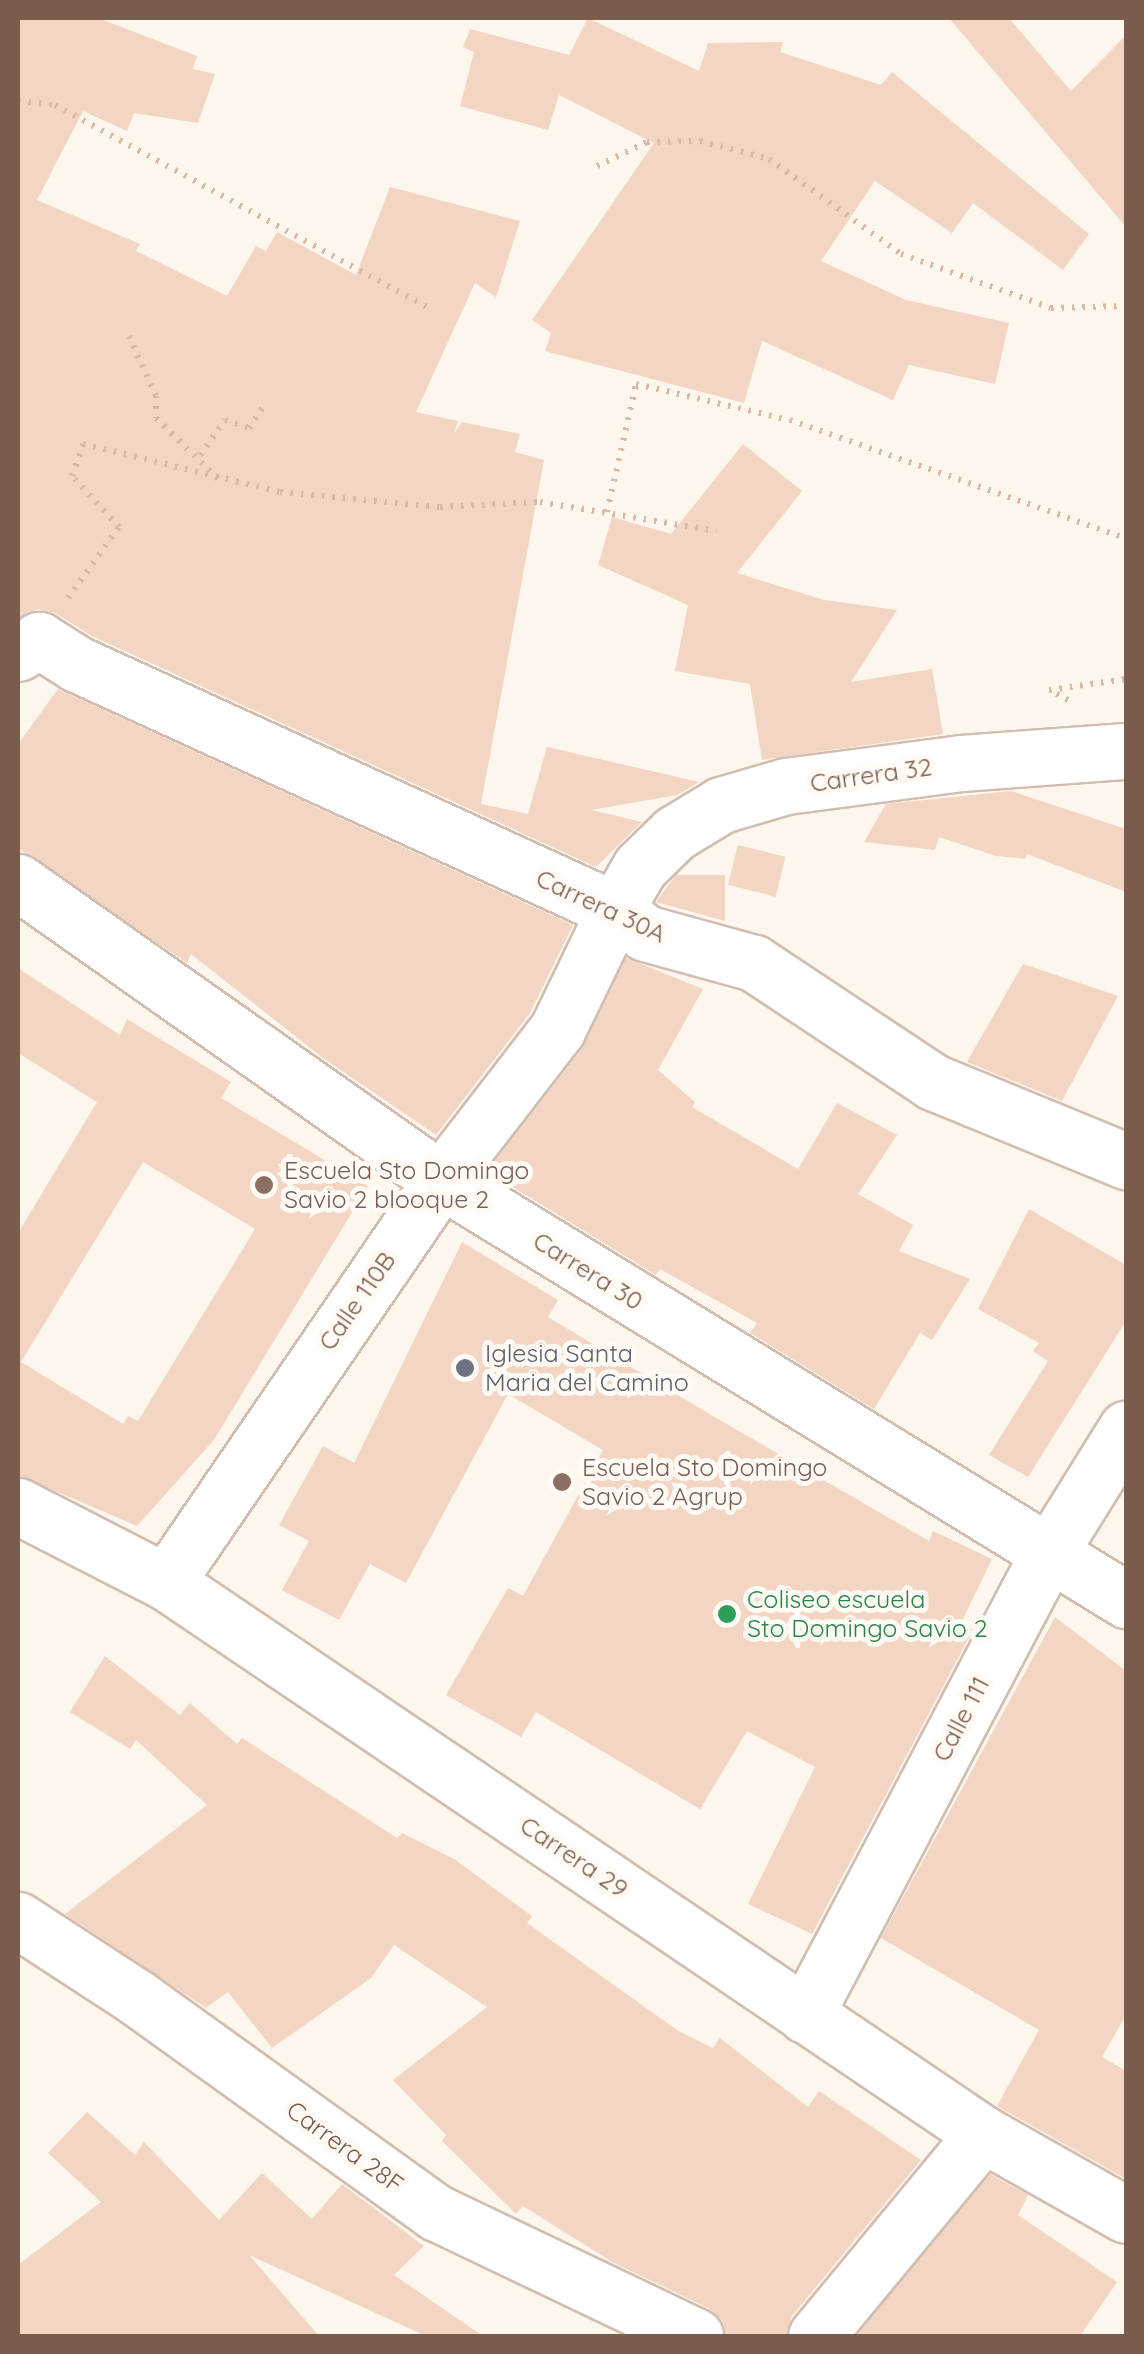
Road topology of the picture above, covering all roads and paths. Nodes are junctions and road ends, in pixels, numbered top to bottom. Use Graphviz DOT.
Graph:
graph roads {
  1 [pos="18,102"];
  2 [pos="597,166"];
  3 [pos="1126,306"];
  4 [pos="432,310"];
  5 [pos="128,336"];
  6 [pos="264,407"];
  7 [pos="200,455"];
  8 [pos="218,480"];
  9 [pos="607,512"];
  10 [pos="718,531"];
  11 [pos="1126,538"];
  12 [pos="28,647"];
  13 [pos="1126,751"];
  14 [pos="18,882"];
  15 [pos="627,889"];
  16 [pos="1126,1161"];
  17 [pos="441,1180"];
  18 [pos="1126,1429"];
  19 [pos="18,1506"];
  20 [pos="1047,1556"];
  21 [pos="166,1582"];
  22 [pos="1126,1600"];
  23 [pos="18,1920"];
  24 [pos="805,2015"];
  25 [pos="983,2134"];
  26 [pos="1126,2215"];
  27 [pos="628,2327"];
  28 [pos="695,2336"];
  29 [pos="816,2336"];
  1 -- 4 [label="path"];
  2 -- 3 [label="path"];
  5 -- 7 [label="path"];
  6 -- 7 [label="path"];
  7 -- 8 [label="path"];
  8 -- 9 [label="path"];
  8 -- 12 [label="path"];
  9 -- 10 [label="path"];
  9 -- 11 [label="path"];
  12 -- 15 [label="street, Carrera 30A"];
  13 -- 15 [label="street, Carrera 32"];
  14 -- 17 [label="street, Carrera 30"];
  15 -- 16 [label="street, Carrera 30A"];
  15 -- 17 [label="street, Calle 110B"];
  17 -- 20 [label="street, Carrera 30"];
  17 -- 21 [label="street, Calle 110B"];
  18 -- 20 [label="street, Calle 111"];
  19 -- 21 [label="street, Carrera 29"];
  20 -- 22 [label="street, Carrera 30"];
  20 -- 24 [label="street, Calle 111"];
  21 -- 24 [label="street, Carrera 29"];
  23 -- 27 [label="street, Carrera 28F"];
  24 -- 25 [label="street, Carrera 29"];
  25 -- 26 [label="street, Carrera 29"];
  25 -- 29 [label="street"];
  27 -- 28 [label="street, Carrera 28F"];
}
